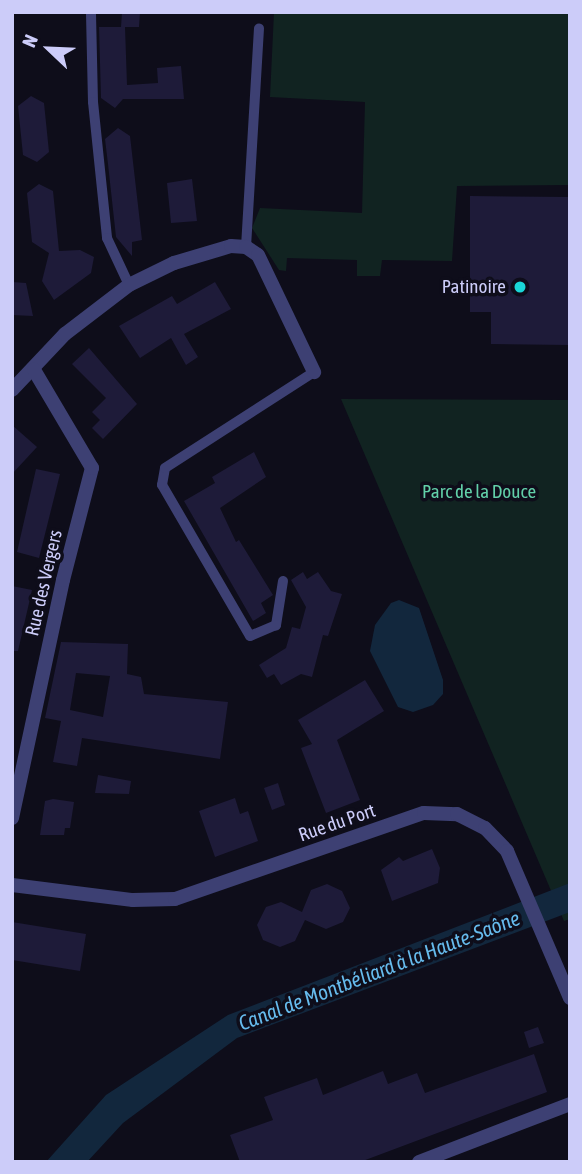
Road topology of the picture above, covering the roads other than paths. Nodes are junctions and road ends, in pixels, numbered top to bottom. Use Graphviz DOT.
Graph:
graph roads {
  1 [pos="91,15"];
  2 [pos="259,28"];
  3 [pos="246,247"];
  4 [pos="129,285"];
  5 [pos="34,370"];
  6 [pos="314,372"];
  7 [pos="12,390"];
  8 [pos="283,581"];
  9 [pos="12,818"];
  10 [pos="12,885"];
  11 [pos="570,998"];
  12 [pos="570,1104"];
  13 [pos="419,1162"];
  1 -- 4 [label="lane"];
  2 -- 3 [label="lane"];
  3 -- 4 [label="street"];
  3 -- 6 [label="street"];
  4 -- 5 [label="street"];
  5 -- 7 [label="street"];
  5 -- 9 [label="street, Rue des Vergers"];
  6 -- 8 [label="lane"];
  10 -- 11 [label="street, Rue du Port"];
  12 -- 13 [label="street"];
}
